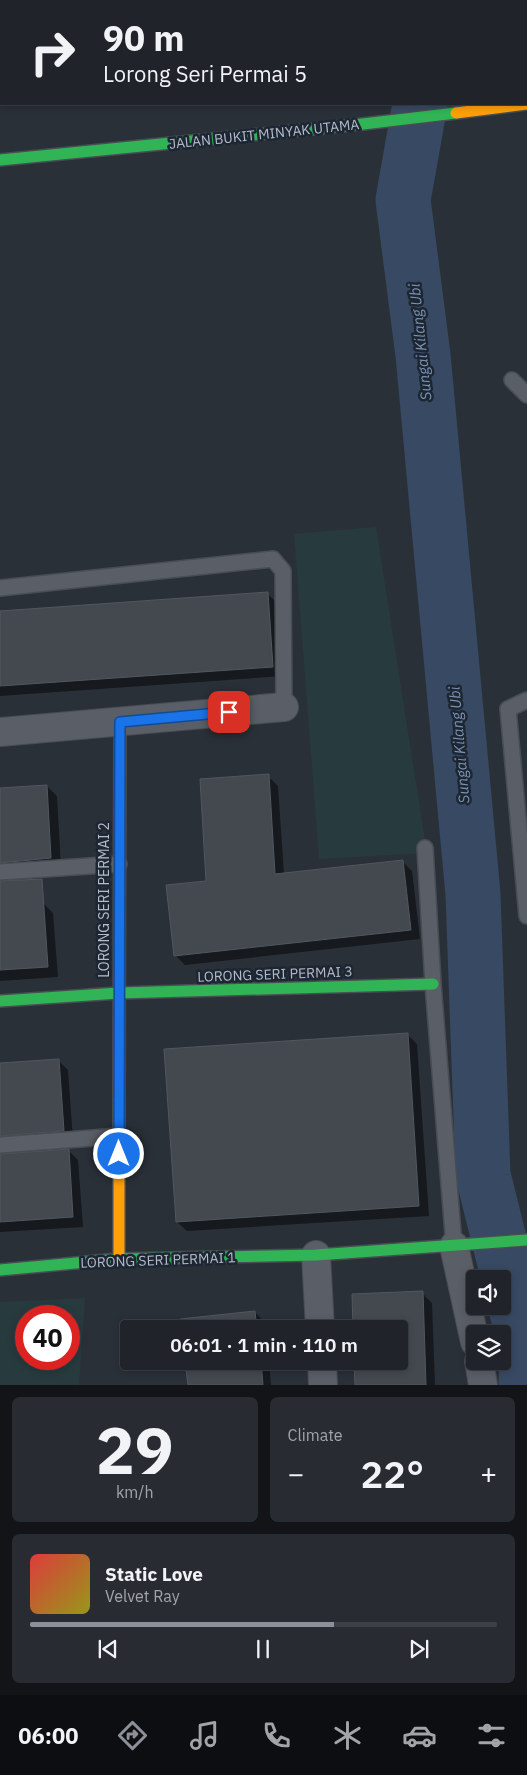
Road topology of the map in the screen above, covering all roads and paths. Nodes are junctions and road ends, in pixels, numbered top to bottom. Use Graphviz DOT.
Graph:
graph roads {
  1 [pos="520,105"];
  2 [pos="0,160"];
  3 [pos="512,380"];
  4 [pos="527,395"];
  5 [pos="0,588"];
  6 [pos="527,700"];
  7 [pos="284,708"];
  8 [pos="120,722"];
  9 [pos="0,732"];
  10 [pos="425,848"];
  11 [pos="119,864"];
  12 [pos="0,872"];
  13 [pos="527,916"];
  14 [pos="433,984"];
  15 [pos="118,993"];
  16 [pos="0,1001"];
  17 [pos="119,1136"];
  18 [pos="0,1144"];
  19 [pos="527,1240"];
  20 [pos="460,1245"];
  21 [pos="316,1255"];
  22 [pos="119,1259"];
  23 [pos="0,1270"];
  24 [pos="320,1320"];
  25 [pos="472,1325"];
  26 [pos="322,1370"];
  27 [pos="480,1370"];
  28 [pos="323,1385"];
  29 [pos="483,1385"];
  1 -- 2 [label="street, JALAN BUKIT MINYAK UTAMA"];
  3 -- 4 [label="lane"];
  5 -- 7 [label="lane"];
  6 -- 13 [label="lane"];
  7 -- 8 [label="street"];
  8 -- 9 [label="street"];
  8 -- 11 [label="street, LORONG SERI PERMAI 2"];
  10 -- 14 [label="lane"];
  11 -- 12 [label="lane"];
  11 -- 15 [label="street, LORONG SERI PERMAI 2"];
  14 -- 15 [label="street, LORONG SERI PERMAI 3"];
  14 -- 20 [label="lane"];
  15 -- 16 [label="street, LORONG SERI PERMAI 3"];
  15 -- 17 [label="street, LORONG SERI PERMAI 2"];
  17 -- 18 [label="lane"];
  17 -- 22 [label="street, LORONG SERI PERMAI 2"];
  19 -- 20 [label="street, LORONG SERI PERMAI 1"];
  20 -- 21 [label="street, LORONG SERI PERMAI 1"];
  20 -- 25 [label="street"];
  21 -- 22 [label="street, LORONG SERI PERMAI 1"];
  21 -- 24 [label="street"];
  22 -- 23 [label="street, LORONG SERI PERMAI 1"];
  26 -- 28 [label="street"];
  27 -- 29 [label="street"];
}
